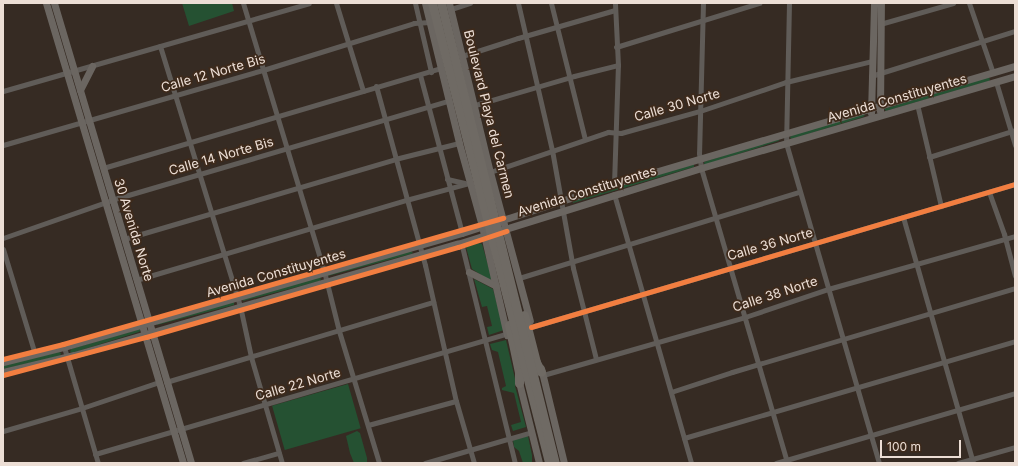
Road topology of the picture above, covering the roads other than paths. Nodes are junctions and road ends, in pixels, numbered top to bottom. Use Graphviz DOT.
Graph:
graph roads {
  1 [pos="46,3"];
  2 [pos="54,3"];
  3 [pos="243,3"];
  4 [pos="308,3"];
  5 [pos="336,3"];
  6 [pos="415,3"];
  7 [pos="425,3"];
  8 [pos="432,3"];
  9 [pos="441,3"];
  10 [pos="470,3"];
  11 [pos="518,3"];
  12 [pos="551,3"];
  13 [pos="615,3"];
  14 [pos="703,3"];
  15 [pos="759,3"];
  16 [pos="788,3"];
  17 [pos="874,3"];
  18 [pos="881,3"];
  19 [pos="953,3"];
  20 [pos="969,3"];
  21 [pos="450,6"];
  22 [pos="615,10"];
  23 [pos="248,21"];
  24 [pos="703,21"];
  25 [pos="430,22"];
  26 [pos="420,23"];
  27 [pos="880,24"];
  28 [pos="557,26"];
  29 [pos="1015,32"];
  30 [pos="526,35"];
  31 [pos="983,41"];
  32 [pos="348,43"];
  33 [pos="160,46"];
  34 [pos="616,47"];
  35 [pos="462,56"];
  36 [pos="872,61"];
  37 [pos="618,65"];
  38 [pos="92,66"];
  39 [pos="1015,66"];
  40 [pos="441,68"];
  41 [pos="263,70"];
  42 [pos="70,72"];
  43 [pos="431,72"];
  44 [pos="880,73"];
  45 [pos="993,73"];
  46 [pos="420,74"];
  47 [pos="871,76"];
  48 [pos="1015,76"];
  49 [pos="570,77"];
  50 [pos="786,82"];
  51 [pos="996,82"];
  52 [pos="376,86"];
  53 [pos="539,86"];
  54 [pos="80,90"];
  55 [pos="3,91"];
  56 [pos="363,91"];
  57 [pos="176,95"];
  58 [pos="448,101"];
  59 [pos="917,104"];
  60 [pos="475,105"];
  61 [pos="880,106"];
  62 [pos="428,107"];
  63 [pos="871,109"];
  64 [pos="700,111"];
  65 [pos="879,115"];
  66 [pos="277,117"];
  67 [pos="870,118"];
  68 [pos="385,120"];
  69 [pos="85,121"];
  70 [pos="615,131"];
  71 [pos="1013,131"];
  72 [pos="784,134"];
  73 [pos="585,139"];
  74 [pos="189,142"];
  75 [pos="459,143"];
  76 [pos="786,143"];
  77 [pos="3,145"];
  78 [pos="1015,145"];
  79 [pos="286,148"];
  80 [pos="438,148"];
  81 [pos="552,150"];
  82 [pos="929,157"];
  83 [pos="395,159"];
  84 [pos="700,159"];
  85 [pos="103,168"];
  86 [pos="701,168"];
  87 [pos="490,172"];
  88 [pos="199,174"];
  89 [pos="447,179"];
  90 [pos="469,183"];
  91 [pos="614,184"];
  92 [pos="1015,184"];
  93 [pos="450,187"];
  94 [pos="299,188"];
  95 [pos="799,192"];
  96 [pos="989,192"];
  97 [pos="614,194"];
  98 [pos="406,200"];
  99 [pos="109,201"];
  100 [pos="491,202"];
  101 [pos="562,202"];
  102 [pos="941,206"];
  103 [pos="486,211"];
  104 [pos="563,211"];
  105 [pos="211,213"];
  106 [pos="903,217"];
  107 [pos="714,218"];
  108 [pos="503,220"];
  109 [pos="482,226"];
  110 [pos="311,228"];
  111 [pos="506,229"];
  112 [pos="462,233"];
  113 [pos="484,235"];
  114 [pos="1015,236"];
  115 [pos="3,238"];
  116 [pos="124,239"];
  117 [pos="1005,239"];
  118 [pos="461,242"];
  119 [pos="814,242"];
  120 [pos="628,243"];
  121 [pos="418,245"];
  122 [pos="3,249"];
  123 [pos="224,254"];
  124 [pos="421,254"];
  125 [pos="514,261"];
  126 [pos="573,261"];
  127 [pos="917,264"];
  128 [pos="730,267"];
  129 [pos="324,271"];
  130 [pos="469,272"];
  131 [pos="492,272"];
  132 [pos="1015,276"];
  133 [pos="519,278"];
  134 [pos="136,280"];
  135 [pos="327,281"];
  136 [pos="496,286"];
  137 [pos="1015,288"];
  138 [pos="828,289"];
  139 [pos="642,293"];
  140 [pos="237,296"];
  141 [pos="433,302"];
  142 [pos="240,306"];
  143 [pos="583,312"];
  144 [pos="930,312"];
  145 [pos="745,316"];
  146 [pos="146,323"];
  147 [pos="531,327"];
  148 [pos="339,331"];
  149 [pos="149,333"];
  150 [pos="506,334"];
  151 [pos="843,339"];
  152 [pos="486,340"];
  153 [pos="656,341"];
  154 [pos="1015,341"];
  155 [pos="64,347"];
  156 [pos="445,352"];
  157 [pos="35,354"];
  158 [pos="67,357"];
  159 [pos="252,357"];
  160 [pos="596,359"];
  161 [pos="3,362"];
  162 [pos="945,362"];
  163 [pos="759,364"];
  164 [pos="3,372"];
  165 [pos="542,374"];
  166 [pos="353,379"];
  167 [pos="162,382"];
  168 [pos="519,383"];
  169 [pos="858,388"];
  170 [pos="671,392"];
  171 [pos="1015,393"];
  172 [pos="456,401"];
  173 [pos="265,405"];
  174 [pos="82,408"];
  175 [pos="957,410"];
  176 [pos="772,411"];
  177 [pos="368,425"];
  178 [pos="3,431"];
  179 [pos="178,431"];
  180 [pos="532,432"];
  181 [pos="871,434"];
  182 [pos="509,438"];
  183 [pos="684,438"];
  184 [pos="1015,447"];
  185 [pos="470,449"];
  186 [pos="279,453"];
  187 [pos="95,454"];
  188 [pos="973,461"];
  189 [pos="786,462"];
  190 [pos="98,463"];
  191 [pos="183,463"];
  192 [pos="191,463"];
  193 [pos="243,463"];
  194 [pos="282,463"];
  195 [pos="379,463"];
  196 [pos="425,463"];
  197 [pos="474,463"];
  198 [pos="515,463"];
  199 [pos="539,463"];
  200 [pos="549,463"];
  201 [pos="555,463"];
  202 [pos="564,463"];
  203 [pos="691,463"];
  204 [pos="776,463"];
  205 [pos="879,463"];
  206 [pos="958,463"];
  1 -- 42 [label="main road, 30 Avenida Norte"];
  2 -- 42 [label="main road, 30 Avenida Norte"];
  3 -- 23 [label="street"];
  4 -- 23 [label="street"];
  5 -- 32 [label="street"];
  6 -- 26 [label="street"];
  7 -- 25 [label="main road"];
  8 -- 103 [label="highway, bridge"];
  9 -- 100 [label="highway, bridge"];
  10 -- 21 [label="street"];
  11 -- 30 [label="street"];
  12 -- 28 [label="street"];
  13 -- 22 [label="street"];
  14 -- 24 [label="street"];
  15 -- 24 [label="street"];
  16 -- 50 [label="street"];
  17 -- 36 [label="main road"];
  18 -- 27 [label="main road"];
  19 -- 27 [label="street"];
  20 -- 31 [label="street"];
  21 -- 35 [label="main road, Boulevard Playa del Carmen"];
  22 -- 28 [label="street"];
  22 -- 34 [label="street"];
  23 -- 33 [label="street"];
  23 -- 41 [label="street"];
  24 -- 34 [label="street"];
  24 -- 64 [label="street"];
  25 -- 26 [label="street, Calle 12 Norte Bis"];
  25 -- 40 [label="main road"];
  26 -- 32 [label="street, Calle 12 Norte Bis"];
  26 -- 43 [label="street"];
  27 -- 44 [label="main road"];
  28 -- 30 [label="street"];
  28 -- 49 [label="street"];
  29 -- 31 [label="street"];
  30 -- 35 [label="street"];
  30 -- 53 [label="street"];
  31 -- 44 [label="street"];
  31 -- 45 [label="street"];
  32 -- 41 [label="street, Calle 12 Norte Bis"];
  32 -- 56 [label="street"];
  33 -- 38 [label="street"];
  33 -- 57 [label="street"];
  34 -- 37 [label="street"];
  35 -- 60 [label="main road, Boulevard Playa del Carmen"];
  36 -- 47 [label="main road"];
  36 -- 50 [label="street, Calle 30 Norte"];
  37 -- 49 [label="street"];
  37 -- 70 [label="street"];
  38 -- 42 [label="street"];
  38 -- 54 [label="main road"];
  39 -- 45 [label="main road, Avenida Constituyentes"];
  40 -- 43 [label="street"];
  40 -- 58 [label="main road"];
  41 -- 57 [label="street, Calle 12 Norte Bis"];
  41 -- 66 [label="street"];
  42 -- 54 [label="main road, 30 Avenida Norte"];
  42 -- 55 [label="street"];
  42 -- 69 [label="main road, 30 Avenida Norte"];
  43 -- 46 [label="street"];
  44 -- 47 [label="street"];
  44 -- 61 [label="main road"];
  45 -- 61 [label="main road, Avenida Constituyentes"];
  46 -- 52 [label="street"];
  46 -- 62 [label="street"];
  47 -- 63 [label="main road"];
  48 -- 51 [label="main road, Avenida Constituyentes"];
  49 -- 53 [label="street"];
  49 -- 73 [label="street"];
  50 -- 64 [label="street, Calle 30 Norte"];
  50 -- 72 [label="street"];
  51 -- 59 [label="main road, Avenida Constituyentes"];
  51 -- 71 [label="street"];
  52 -- 56 [label="street"];
  52 -- 68 [label="street"];
  53 -- 60 [label="street"];
  53 -- 81 [label="street"];
  54 -- 69 [label="main road, 30 Avenida Norte"];
  56 -- 66 [label="street"];
  57 -- 69 [label="street, Calle 12 Norte Bis"];
  57 -- 74 [label="street"];
  58 -- 62 [label="street, Calle 14 Norte Bis"];
  58 -- 75 [label="main road"];
  59 -- 65 [label="main road, Avenida Constituyentes"];
  59 -- 82 [label="street"];
  60 -- 87 [label="main road, Boulevard Playa del Carmen"];
  61 -- 63 [label="main road, Avenida Constituyentes"];
  61 -- 65 [label="main road"];
  62 -- 68 [label="street, Calle 14 Norte Bis"];
  62 -- 80 [label="street"];
  63 -- 67 [label="main road"];
  63 -- 72 [label="main road, Avenida Constituyentes"];
  64 -- 70 [label="street, Calle 30 Norte"];
  64 -- 84 [label="street"];
  65 -- 67 [label="main road, Avenida Constituyentes"];
  66 -- 74 [label="street"];
  66 -- 79 [label="street"];
  67 -- 76 [label="main road, Avenida Constituyentes"];
  68 -- 79 [label="street, Calle 14 Norte Bis"];
  68 -- 83 [label="street"];
  69 -- 77 [label="street, Calle 12 Norte Bis"];
  69 -- 85 [label="main road, 30 Avenida Norte"];
  69 -- 99 [label="main road, 30 Avenida Norte"];
  70 -- 73 [label="street, Calle 30 Norte"];
  70 -- 91 [label="street"];
  71 -- 78 [label="street"];
  71 -- 82 [label="street"];
  72 -- 76 [label="street"];
  72 -- 84 [label="main road, Avenida Constituyentes"];
  73 -- 81 [label="street, Calle 30 Norte"];
  74 -- 85 [label="street"];
  74 -- 88 [label="street"];
  75 -- 80 [label="street"];
  75 -- 90 [label="main road"];
  76 -- 86 [label="main road, Avenida Constituyentes"];
  76 -- 95 [label="street"];
  79 -- 88 [label="street, Calle 14 Norte Bis"];
  79 -- 94 [label="street"];
  80 -- 83 [label="street"];
  80 -- 89 [label="street"];
  81 -- 87 [label="street, Calle 30 Norte"];
  81 -- 101 [label="street"];
  82 -- 102 [label="street"];
  83 -- 94 [label="street"];
  83 -- 98 [label="street"];
  84 -- 86 [label="street"];
  84 -- 91 [label="main road, Avenida Constituyentes"];
  85 -- 99 [label="main road, 30 Avenida Norte"];
  86 -- 97 [label="main road, Avenida Constituyentes"];
  86 -- 107 [label="street"];
  87 -- 90 [label="main road"];
  87 -- 108 [label="main road, Boulevard Playa del Carmen"];
  88 -- 99 [label="street, Calle 14 Norte Bis"];
  88 -- 105 [label="street"];
  89 -- 90 [label="street"];
  89 -- 93 [label="street"];
  90 -- 93 [label="street"];
  90 -- 109 [label="main road"];
  91 -- 101 [label="main road, Avenida Constituyentes"];
  92 -- 96 [label="street, Calle 36 Norte"];
  93 -- 98 [label="street"];
  93 -- 112 [label="street"];
  94 -- 105 [label="street"];
  94 -- 110 [label="street"];
  95 -- 107 [label="street"];
  95 -- 119 [label="street"];
  96 -- 102 [label="street, Calle 36 Norte"];
  96 -- 117 [label="street"];
  97 -- 104 [label="main road, Avenida Constituyentes"];
  97 -- 120 [label="street"];
  98 -- 110 [label="street"];
  98 -- 121 [label="street"];
  99 -- 115 [label="street, Calle 14 Norte Bis"];
  99 -- 116 [label="main road, 30 Avenida Norte"];
  99 -- 146 [label="main road, 30 Avenida Norte"];
  100 -- 165 [label="highway, bridge"];
  100 -- 201 [label="highway, bridge"];
  101 -- 104 [label="street"];
  101 -- 108 [label="main road, Avenida Constituyentes"];
  102 -- 106 [label="street, Calle 36 Norte"];
  103 -- 168 [label="highway, bridge"];
  103 -- 200 [label="highway, bridge"];
  104 -- 111 [label="main road, Avenida Constituyentes"];
  104 -- 126 [label="street"];
  105 -- 116 [label="street"];
  105 -- 123 [label="street"];
  106 -- 119 [label="street, Calle 36 Norte"];
  106 -- 127 [label="street"];
  107 -- 120 [label="street"];
  107 -- 128 [label="street"];
  108 -- 109 [label="main road, Avenida Constituyentes"];
  108 -- 111 [label="main road, Boulevard Playa del Carmen"];
  109 -- 112 [label="main road, Avenida Constituyentes"];
  109 -- 113 [label="main road"];
  110 -- 123 [label="street"];
  110 -- 129 [label="street"];
  111 -- 113 [label="main road, Avenida Constituyentes"];
  111 -- 125 [label="main road, Boulevard Playa del Carmen"];
  112 -- 121 [label="main road, Avenida Constituyentes"];
  113 -- 118 [label="main road, Avenida Constituyentes"];
  113 -- 131 [label="main road"];
  114 -- 117 [label="street, Calle 38 Norte"];
  116 -- 134 [label="main road, 30 Avenida Norte"];
  117 -- 127 [label="street, Calle 38 Norte"];
  117 -- 132 [label="street"];
  118 -- 124 [label="main road, Avenida Constituyentes"];
  118 -- 130 [label="street"];
  119 -- 128 [label="street, Calle 36 Norte"];
  119 -- 138 [label="street"];
  120 -- 126 [label="street"];
  120 -- 139 [label="street"];
  121 -- 124 [label="street"];
  121 -- 129 [label="main road, Avenida Constituyentes"];
  122 -- 157 [label="street"];
  123 -- 134 [label="street"];
  123 -- 140 [label="street"];
  124 -- 135 [label="main road, Avenida Constituyentes"];
  124 -- 141 [label="street"];
  125 -- 131 [label="main road"];
  125 -- 133 [label="main road, Boulevard Playa del Carmen"];
  126 -- 133 [label="street"];
  126 -- 143 [label="street"];
  127 -- 138 [label="street, Calle 38 Norte"];
  127 -- 144 [label="street"];
  128 -- 139 [label="street, Calle 36 Norte"];
  128 -- 145 [label="street"];
  129 -- 135 [label="street"];
  129 -- 140 [label="main road, Avenida Constituyentes"];
  130 -- 136 [label="main road"];
  130 -- 152 [label="street"];
  131 -- 136 [label="main road"];
  133 -- 147 [label="main road, Boulevard Playa del Carmen"];
  134 -- 146 [label="main road, 30 Avenida Norte"];
  135 -- 142 [label="main road, Avenida Constituyentes"];
  135 -- 148 [label="street"];
  136 -- 150 [label="main road"];
  137 -- 144 [label="street"];
  138 -- 145 [label="street, Calle 38 Norte"];
  138 -- 151 [label="street"];
  139 -- 143 [label="street, Calle 36 Norte"];
  139 -- 153 [label="street"];
  140 -- 142 [label="street"];
  140 -- 146 [label="main road, Avenida Constituyentes"];
  141 -- 148 [label="street"];
  141 -- 156 [label="street"];
  142 -- 149 [label="main road, Avenida Constituyentes"];
  142 -- 159 [label="street"];
  143 -- 147 [label="street, Calle 36 Norte"];
  143 -- 160 [label="street"];
  144 -- 151 [label="street"];
  144 -- 162 [label="street"];
  145 -- 153 [label="street, Calle 38 Norte"];
  145 -- 163 [label="street"];
  146 -- 149 [label="main road, 30 Avenida Norte"];
  146 -- 155 [label="main road, Avenida Constituyentes"];
  147 -- 165 [label="main road, Boulevard Playa del Carmen"];
  148 -- 159 [label="street"];
  148 -- 166 [label="street"];
  149 -- 158 [label="main road, Avenida Constituyentes"];
  149 -- 167 [label="main road, 30 Avenida Norte"];
  150 -- 152 [label="street, Calle 22 Norte"];
  150 -- 168 [label="main road"];
  151 -- 163 [label="street"];
  151 -- 169 [label="street"];
  152 -- 156 [label="street, Calle 22 Norte"];
  152 -- 182 [label="street"];
  153 -- 160 [label="street, Calle 38 Norte"];
  153 -- 170 [label="street"];
  154 -- 162 [label="street"];
  155 -- 157 [label="main road, Avenida Constituyentes"];
  155 -- 158 [label="street"];
  156 -- 166 [label="street, Calle 22 Norte"];
  156 -- 172 [label="street"];
  157 -- 161 [label="main road, Avenida Constituyentes"];
  158 -- 164 [label="main road, Avenida Constituyentes"];
  158 -- 174 [label="street"];
  159 -- 167 [label="street"];
  159 -- 173 [label="street"];
  160 -- 165 [label="street, Calle 38 Norte"];
  162 -- 169 [label="street"];
  162 -- 175 [label="street"];
  163 -- 170 [label="street"];
  163 -- 176 [label="street"];
  165 -- 202 [label="main road, Boulevard Playa del Carmen"];
  166 -- 173 [label="street, Calle 22 Norte"];
  166 -- 177 [label="street"];
  167 -- 174 [label="street"];
  167 -- 179 [label="main road, 30 Avenida Norte"];
  168 -- 180 [label="main road"];
  169 -- 176 [label="street"];
  169 -- 181 [label="street"];
  170 -- 183 [label="street"];
  171 -- 175 [label="street"];
  172 -- 177 [label="street"];
  172 -- 185 [label="street"];
  173 -- 179 [label="street, Calle 22 Norte"];
  173 -- 186 [label="street"];
  174 -- 178 [label="street"];
  174 -- 187 [label="street"];
  175 -- 181 [label="street"];
  175 -- 188 [label="street"];
  176 -- 183 [label="street"];
  176 -- 189 [label="street"];
  177 -- 195 [label="street"];
  179 -- 187 [label="street, Calle 22 Norte"];
  179 -- 191 [label="main road, 30 Avenida Norte"];
  179 -- 192 [label="main road, 30 Avenida Norte"];
  180 -- 182 [label="street"];
  180 -- 199 [label="main road"];
  181 -- 189 [label="street"];
  181 -- 205 [label="street"];
  182 -- 185 [label="street"];
  182 -- 198 [label="street"];
  183 -- 203 [label="street"];
  184 -- 188 [label="street"];
  185 -- 196 [label="street"];
  185 -- 197 [label="street"];
  186 -- 193 [label="street"];
  186 -- 194 [label="street"];
  187 -- 190 [label="street"];
  188 -- 206 [label="street"];
  189 -- 204 [label="street"];
}
